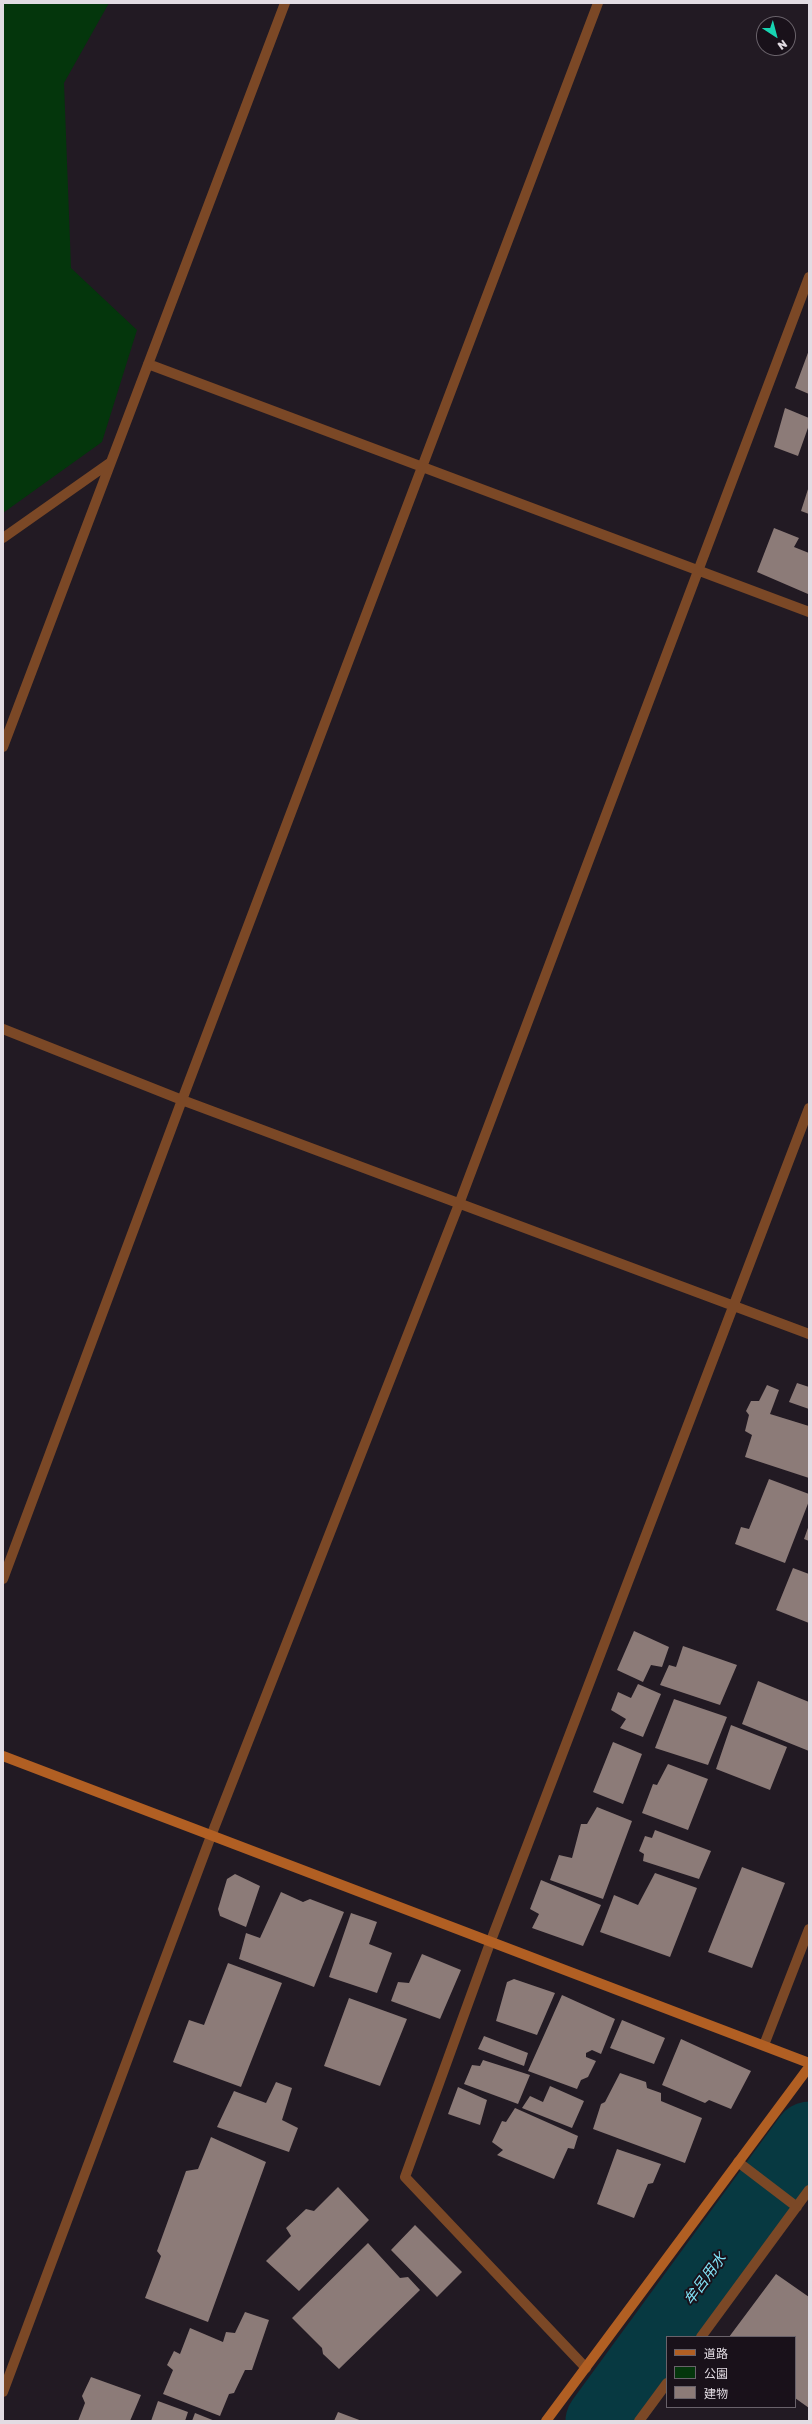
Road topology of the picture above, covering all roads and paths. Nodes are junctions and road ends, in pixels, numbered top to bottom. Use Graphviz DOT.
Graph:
graph roads {
  1 [pos="286,3"];
  2 [pos="598,3"];
  3 [pos="809,277"];
  4 [pos="148,364"];
  5 [pos="111,462"];
  6 [pos="423,468"];
  7 [pos="3,538"];
  8 [pos="698,568"];
  9 [pos="809,612"];
  10 [pos="3,747"];
  11 [pos="3,1029"];
  12 [pos="182,1100"];
  13 [pos="809,1108"];
  14 [pos="459,1204"];
  15 [pos="733,1304"];
  16 [pos="809,1334"];
  17 [pos="3,1579"];
  18 [pos="3,1756"];
  19 [pos="211,1836"];
  20 [pos="809,1929"];
  21 [pos="490,1943"];
  22 [pos="764,2045"];
  23 [pos="809,2063"];
  24 [pos="809,2067"];
  25 [pos="738,2162"];
  26 [pos="809,2190"];
  27 [pos="797,2206"];
  28 [pos="702,2336"];
  29 [pos="586,2368"];
  30 [pos="666,2384"];
  31 [pos="3,2392"];
  32 [pos="546,2421"];
  33 [pos="639,2421"];
  1 -- 4 [label="street"];
  2 -- 6 [label="street"];
  3 -- 8 [label="street"];
  4 -- 5 [label="street"];
  4 -- 6 [label="street"];
  5 -- 7 [label="street"];
  5 -- 10 [label="street"];
  6 -- 8 [label="street"];
  6 -- 12 [label="street"];
  8 -- 9 [label="street"];
  8 -- 14 [label="street"];
  11 -- 12 [label="street"];
  12 -- 14 [label="street"];
  12 -- 17 [label="street"];
  13 -- 15 [label="street"];
  14 -- 15 [label="street"];
  14 -- 19 [label="street"];
  15 -- 16 [label="street"];
  15 -- 21 [label="street"];
  18 -- 19 [label="street"];
  19 -- 21 [label="street"];
  19 -- 31 [label="street"];
  20 -- 22 [label="street"];
  21 -- 22 [label="street"];
  21 -- 29 [label="street"];
  22 -- 23 [label="street"];
  24 -- 25 [label="street"];
  25 -- 27 [label="street"];
  25 -- 29 [label="street"];
  26 -- 27 [label="street"];
  27 -- 28 [label="street"];
  29 -- 32 [label="street"];
  30 -- 33 [label="street"];
}
